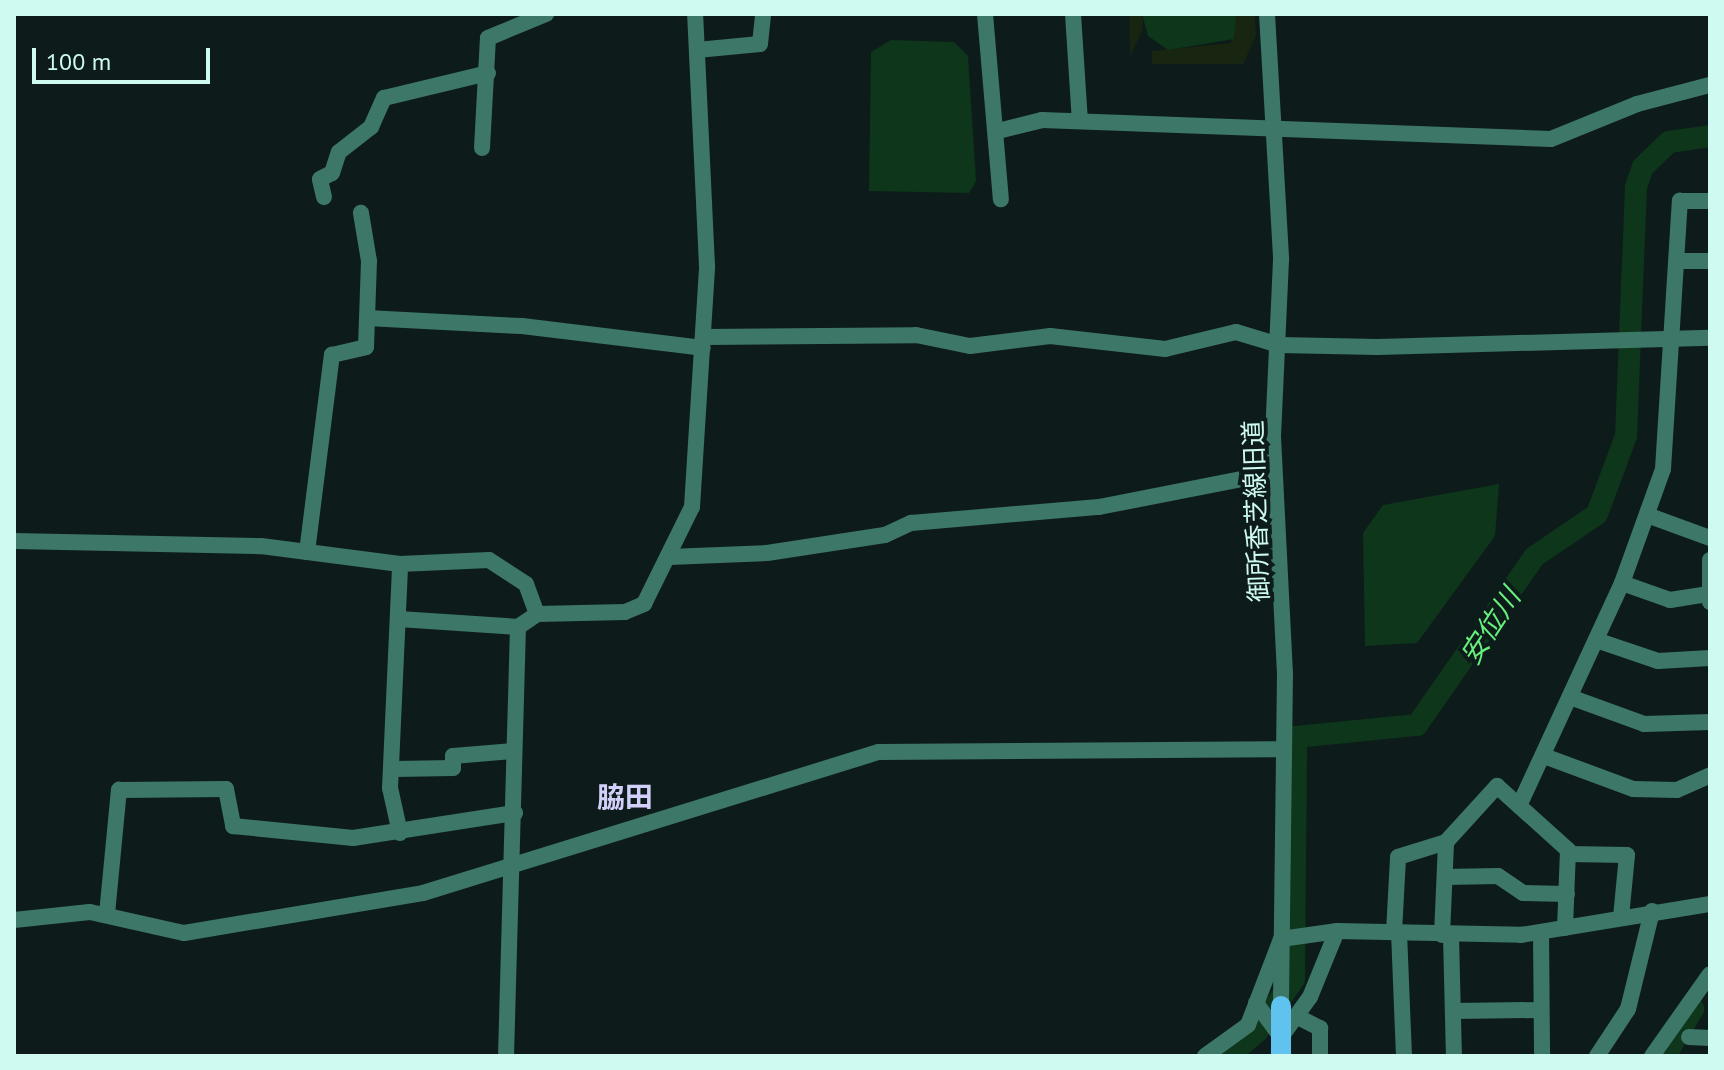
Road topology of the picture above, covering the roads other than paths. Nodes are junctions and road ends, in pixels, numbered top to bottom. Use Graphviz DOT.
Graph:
graph roads {
  1 [pos="546,14"];
  2 [pos="695,14"];
  3 [pos="763,14"];
  4 [pos="985,14"];
  5 [pos="1073,14"];
  6 [pos="1267,14"];
  7 [pos="697,50"];
  8 [pos="488,73"];
  9 [pos="1710,85"];
  10 [pos="1080,121"];
  11 [pos="1275,130"];
  12 [pos="998,131"];
  13 [pos="482,148"];
  14 [pos="324,197"];
  15 [pos="1001,199"];
  16 [pos="1710,201"];
  17 [pos="361,213"];
  18 [pos="1678,261"];
  19 [pos="1710,261"];
  20 [pos="367,318"];
  21 [pos="1710,338"];
  22 [pos="1674,339"];
  23 [pos="704,342"];
  24 [pos="1279,345"];
  25 [pos="1273,473"];
  26 [pos="1647,515"];
  27 [pos="1710,538"];
  28 [pos="14,541"];
  29 [pos="307,552"];
  30 [pos="669,557"];
  31 [pos="1710,560"];
  32 [pos="400,564"];
  33 [pos="1622,583"];
  34 [pos="1709,598"];
  35 [pos="537,614"];
  36 [pos="399,619"];
  37 [pos="518,627"];
  38 [pos="1596,640"];
  39 [pos="1710,658"];
  40 [pos="1570,697"];
  41 [pos="1710,722"];
  42 [pos="1284,749"];
  43 [pos="514,751"];
  44 [pos="1544,756"];
  45 [pos="395,769"];
  46 [pos="1710,775"];
  47 [pos="1519,806"];
  48 [pos="515,813"];
  49 [pos="400,833"];
  50 [pos="1446,842"];
  51 [pos="1568,854"];
  52 [pos="514,867"];
  53 [pos="1445,877"];
  54 [pos="1567,894"];
  55 [pos="1710,904"];
  56 [pos="1652,911"];
  57 [pos="107,914"];
  58 [pos="1621,917"];
  59 [pos="14,920"];
  60 [pos="1565,928"];
  61 [pos="1337,931"];
  62 [pos="1396,932"];
  63 [pos="1541,933"];
  64 [pos="1447,935"];
  65 [pos="1284,939"];
  66 [pos="1710,974"];
  67 [pos="1541,1010"];
  68 [pos="1453,1011"];
  69 [pos="1276,1021"];
  70 [pos="1689,1037"];
  71 [pos="1710,1038"];
  72 [pos="506,1056"];
  73 [pos="1205,1056"];
  74 [pos="1320,1056"];
  75 [pos="1404,1056"];
  76 [pos="1454,1056"];
  77 [pos="1542,1056"];
  78 [pos="1597,1056"];
  79 [pos="1652,1056"];
  1 -- 8 [label="street"];
  2 -- 7 [label="street"];
  3 -- 7 [label="street"];
  4 -- 12 [label="street"];
  5 -- 10 [label="street"];
  6 -- 11 [label="street, 御所香芝線旧道"];
  7 -- 23 [label="street"];
  8 -- 13 [label="street"];
  8 -- 14 [label="street"];
  9 -- 11 [label="street"];
  10 -- 11 [label="street"];
  10 -- 12 [label="street"];
  11 -- 24 [label="street, 御所香芝線旧道"];
  12 -- 15 [label="street"];
  16 -- 18 [label="street"];
  17 -- 20 [label="street"];
  18 -- 19 [label="street"];
  18 -- 22 [label="street"];
  20 -- 23 [label="street"];
  20 -- 29 [label="street"];
  21 -- 22 [label="street"];
  22 -- 24 [label="street"];
  22 -- 26 [label="street"];
  23 -- 24 [label="street"];
  23 -- 30 [label="street"];
  24 -- 25 [label="street, 御所香芝線旧道"];
  25 -- 30 [label="street"];
  25 -- 42 [label="street, 御所香芝線旧道"];
  26 -- 27 [label="street"];
  26 -- 33 [label="street"];
  28 -- 29 [label="street"];
  29 -- 32 [label="street"];
  30 -- 35 [label="street"];
  31 -- 34 [label="street"];
  32 -- 35 [label="street"];
  32 -- 36 [label="street"];
  33 -- 34 [label="street"];
  33 -- 38 [label="street"];
  35 -- 37 [label="street"];
  36 -- 37 [label="street"];
  36 -- 45 [label="street"];
  37 -- 43 [label="street"];
  38 -- 39 [label="street"];
  38 -- 40 [label="street"];
  40 -- 41 [label="street"];
  40 -- 44 [label="street"];
  42 -- 52 [label="street"];
  42 -- 65 [label="street, 御所香芝線旧道"];
  43 -- 45 [label="street"];
  43 -- 48 [label="street"];
  44 -- 46 [label="street"];
  44 -- 47 [label="street"];
  45 -- 49 [label="street"];
  47 -- 50 [label="street"];
  47 -- 51 [label="street"];
  48 -- 49 [label="street"];
  48 -- 52 [label="street"];
  49 -- 57 [label="street"];
  50 -- 53 [label="street"];
  50 -- 62 [label="street"];
  51 -- 54 [label="street"];
  51 -- 58 [label="street"];
  52 -- 57 [label="street"];
  52 -- 72 [label="street"];
  53 -- 54 [label="street"];
  53 -- 64 [label="street"];
  54 -- 60 [label="street"];
  55 -- 56 [label="street"];
  56 -- 58 [label="street"];
  56 -- 78 [label="street"];
  57 -- 59 [label="street"];
  58 -- 60 [label="street"];
  60 -- 63 [label="street"];
  61 -- 62 [label="street"];
  61 -- 65 [label="street"];
  61 -- 69 [label="street"];
  62 -- 64 [label="street"];
  62 -- 75 [label="street"];
  63 -- 64 [label="street"];
  63 -- 67 [label="street"];
  64 -- 68 [label="street"];
  65 -- 69 [label="street"];
  65 -- 69 [label="street, 御所香芝線旧道"];
  66 -- 79 [label="street"];
  67 -- 68 [label="street"];
  67 -- 77 [label="street"];
  68 -- 76 [label="street"];
  69 -- 73 [label="street"];
  69 -- 74 [label="street"];
  70 -- 71 [label="street"];
}
